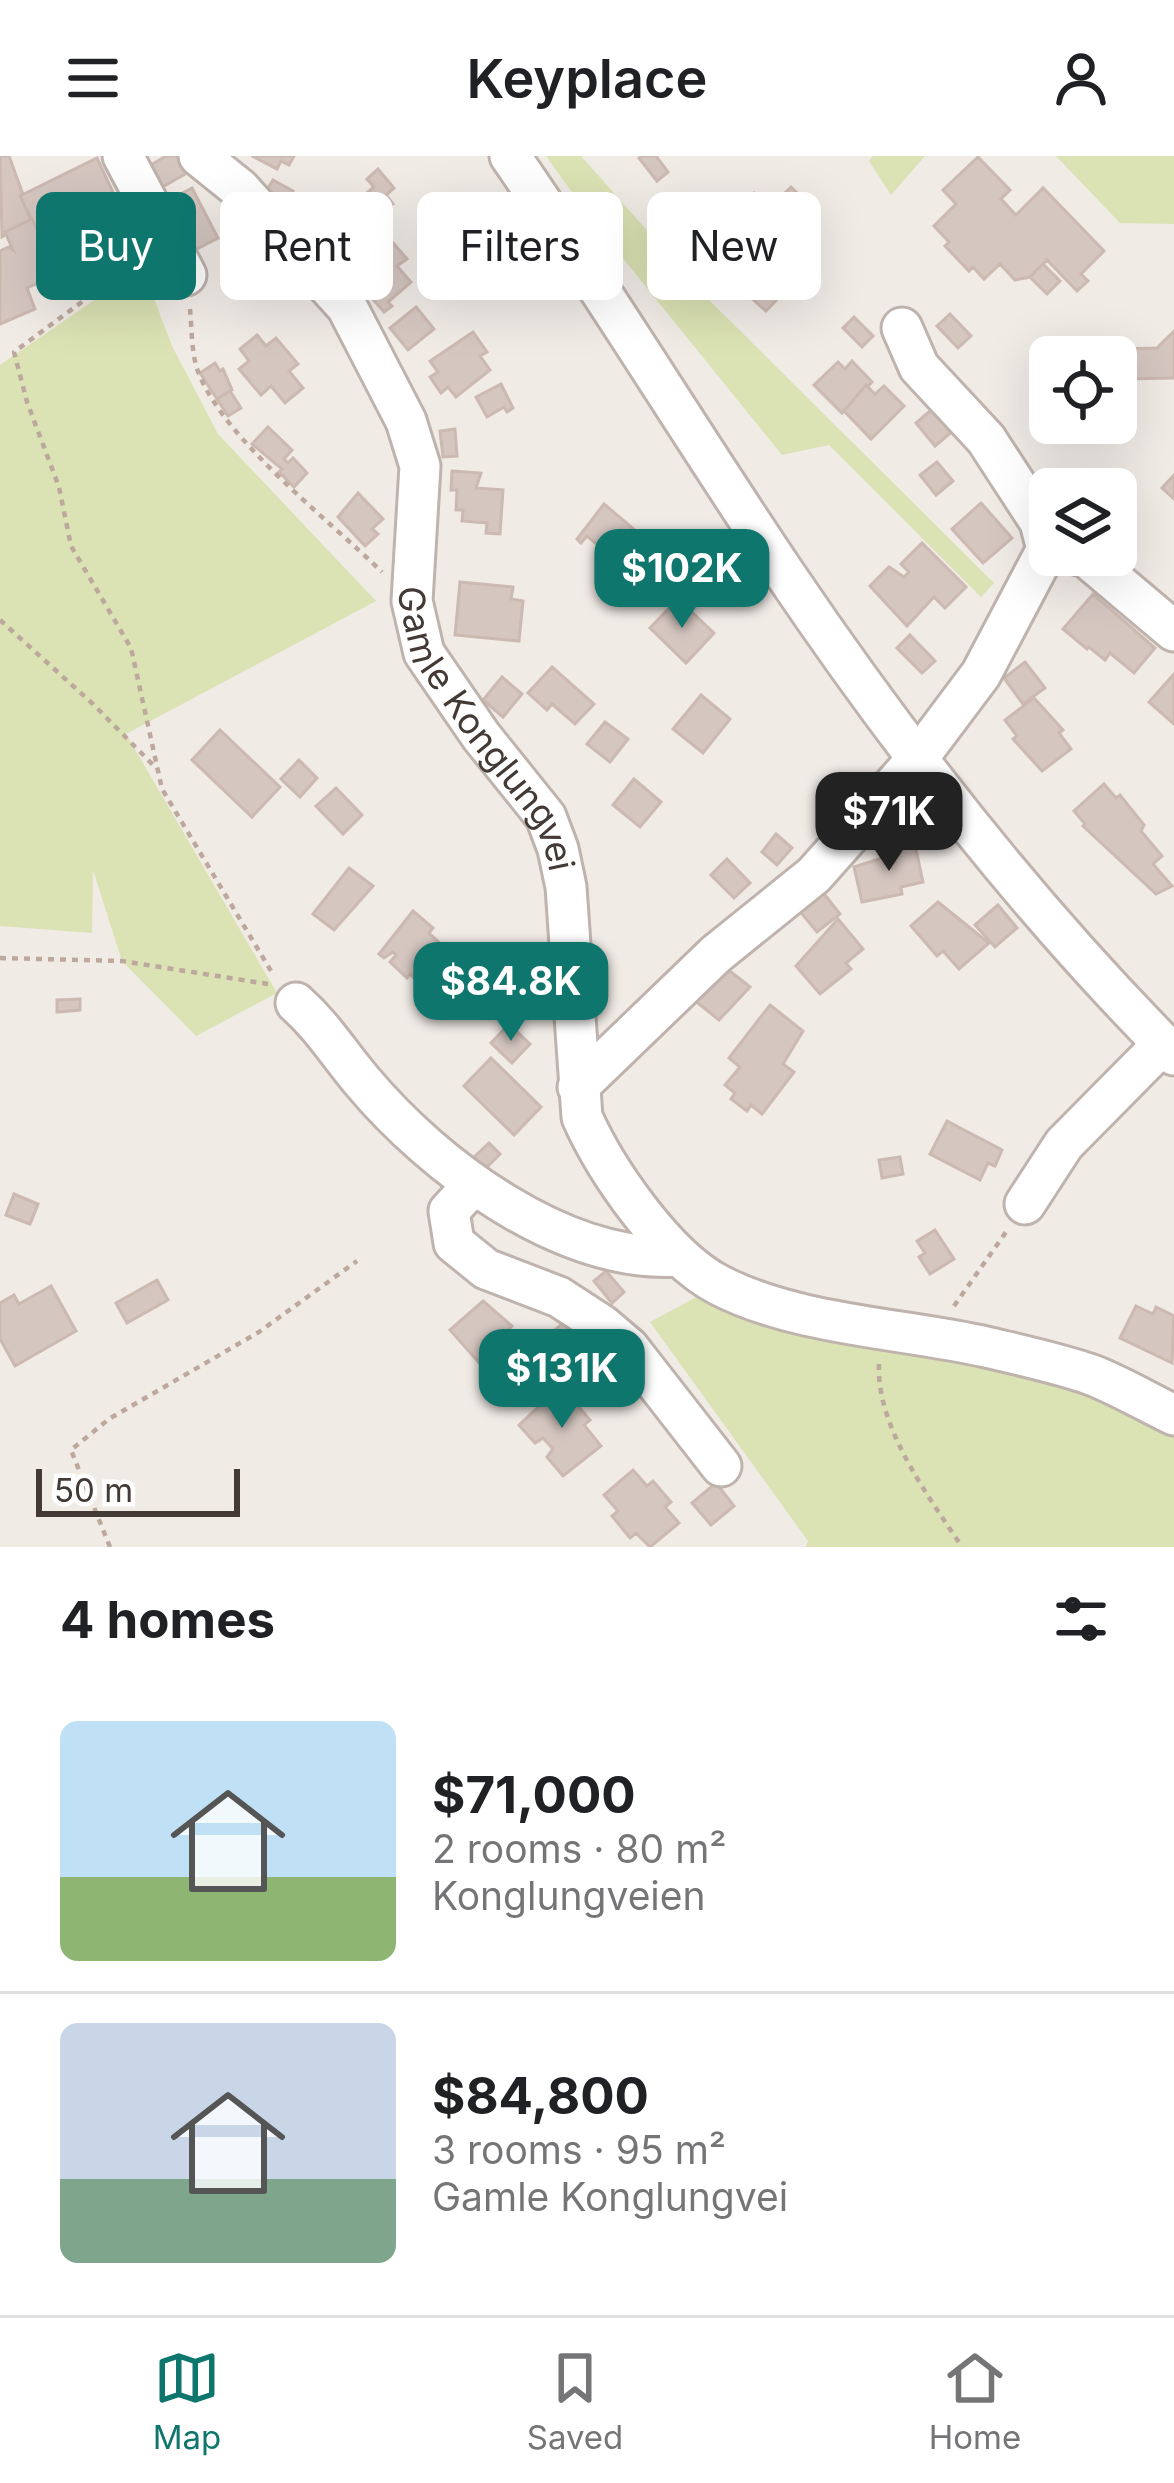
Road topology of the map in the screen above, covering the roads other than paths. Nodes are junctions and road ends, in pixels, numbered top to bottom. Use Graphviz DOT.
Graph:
graph roads {
  1 [pos="123,156"];
  2 [pos="199,156"];
  3 [pos="510,156"];
  4 [pos="142,192"];
  5 [pos="902,328"];
  6 [pos="1029,505"];
  7 [pos="1042,576"];
  8 [pos="1108,576"];
  9 [pos="1174,631"];
  10 [pos="918,758"];
  11 [pos="296,1003"];
  12 [pos="1168,1049"];
  13 [pos="578,1087"];
  14 [pos="473,1185"];
  15 [pos="1025,1204"];
  16 [pos="679,1256"];
  17 [pos="1174,1414"];
  18 [pos="721,1466"];
  1 -- 4 [label="street"];
  2 -- 13 [label="street, Gamle Konglungvei"];
  3 -- 10 [label="street"];
  5 -- 6 [label="street"];
  7 -- 10 [label="street"];
  8 -- 9 [label="street"];
  10 -- 12 [label="street"];
  10 -- 13 [label="street"];
  11 -- 14 [label="street"];
  12 -- 15 [label="street"];
  13 -- 16 [label="street, Gamle Konglungvei"];
  14 -- 16 [label="street"];
  14 -- 18 [label="street"];
  16 -- 17 [label="street, Gamle Konglungvei"];
}
